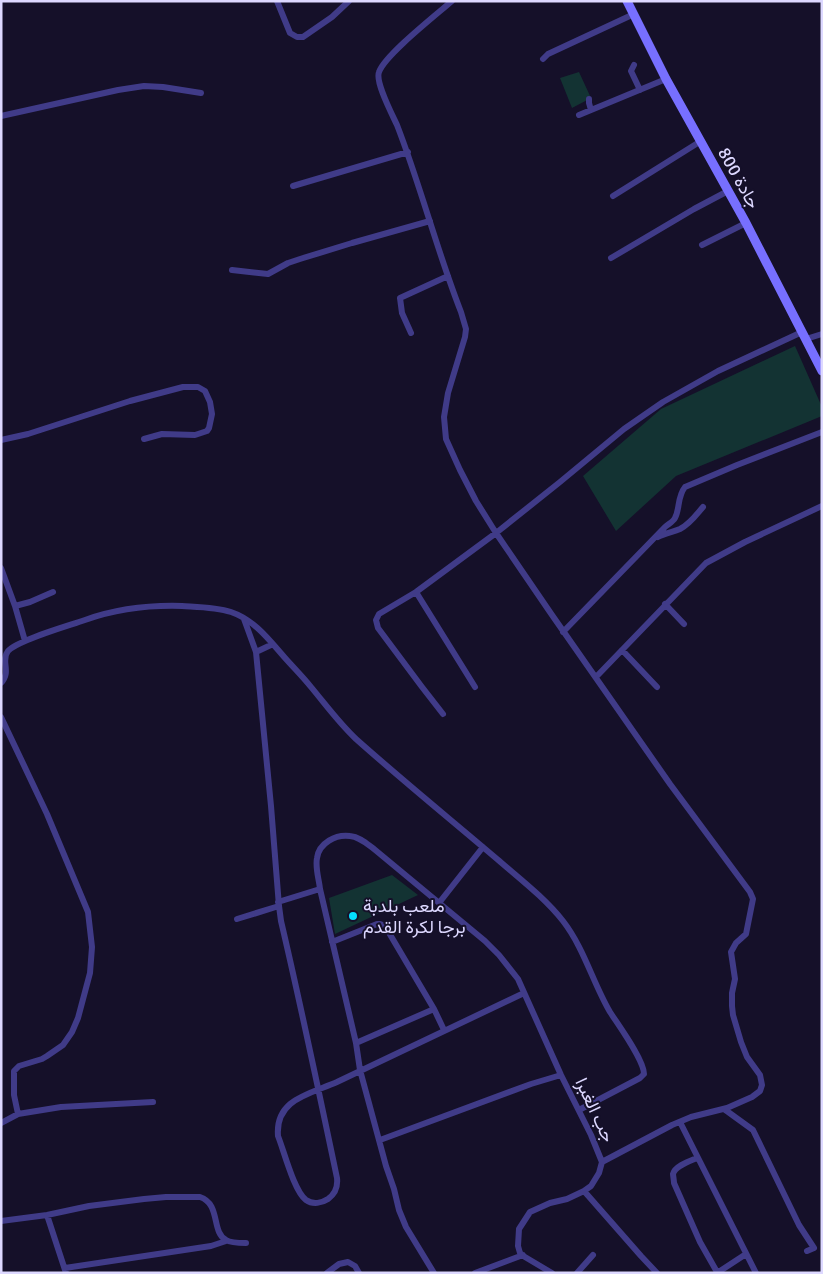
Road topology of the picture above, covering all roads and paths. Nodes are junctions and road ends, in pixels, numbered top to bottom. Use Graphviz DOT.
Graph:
graph roads {
  1 [pos="277,1"];
  2 [pos="349,1"];
  3 [pos="452,1"];
  4 [pos="627,1"];
  5 [pos="634,14"];
  6 [pos="543,59"];
  7 [pos="634,65"];
  8 [pos="666,79"];
  9 [pos="640,90"];
  10 [pos="202,93"];
  11 [pos="589,99"];
  12 [pos="591,110"];
  13 [pos="579,115"];
  14 [pos="1,116"];
  15 [pos="701,142"];
  16 [pos="408,152"];
  17 [pos="293,186"];
  18 [pos="728,191"];
  19 [pos="613,196"];
  20 [pos="430,221"];
  21 [pos="746,223"];
  22 [pos="702,245"];
  23 [pos="611,258"];
  24 [pos="232,270"];
  25 [pos="448,276"];
  26 [pos="412,333"];
  27 [pos="822,334"];
  28 [pos="804,335"];
  29 [pos="822,371"];
  30 [pos="822,432"];
  31 [pos="1,440"];
  32 [pos="144,440"];
  33 [pos="822,506"];
  34 [pos="703,507"];
  35 [pos="496,533"];
  36 [pos="654,538"];
  37 [pos="1,568"];
  38 [pos="53,592"];
  39 [pos="416,592"];
  40 [pos="665,604"];
  41 [pos="15,606"];
  42 [pos="244,619"];
  43 [pos="684,624"];
  44 [pos="563,632"];
  45 [pos="26,641"];
  46 [pos="273,644"];
  47 [pos="622,650"];
  48 [pos="256,652"];
  49 [pos="596,677"];
  50 [pos="1,683"];
  51 [pos="475,687"];
  52 [pos="657,688"];
  53 [pos="444,714"];
  54 [pos="1,717"];
  55 [pos="483,847"];
  56 [pos="320,889"];
  57 [pos="439,903"];
  58 [pos="278,904"];
  59 [pos="237,919"];
  60 [pos="332,942"];
  61 [pos="524,993"];
  62 [pos="434,1009"];
  63 [pos="444,1030"];
  64 [pos="356,1043"];
  65 [pos="360,1070"];
  66 [pos="561,1074"];
  67 [pos="318,1089"];
  68 [pos="153,1102"];
  69 [pos="724,1109"];
  70 [pos="579,1110"];
  71 [pos="18,1114"];
  72 [pos="680,1122"];
  73 [pos="1,1123"];
  74 [pos="380,1140"];
  75 [pos="697,1158"];
  76 [pos="602,1162"];
  77 [pos="584,1191"];
  78 [pos="47,1215"];
  79 [pos="1,1221"];
  80 [pos="226,1241"];
  81 [pos="246,1243"];
  82 [pos="807,1251"];
  83 [pos="746,1254"];
  84 [pos="523,1255"];
  85 [pos="593,1255"];
  86 [pos="66,1270"];
  87 [pos="717,1272"];
  88 [pos="327,1273"];
  89 [pos="359,1273"];
  90 [pos="434,1273"];
  91 [pos="475,1273"];
  92 [pos="552,1273"];
  93 [pos="577,1273"];
  94 [pos="657,1273"];
  95 [pos="756,1273"];
  1 -- 2 [label="street"];
  3 -- 16 [label="street"];
  4 -- 5 [label="main road, جادة 800"];
  5 -- 6 [label="street"];
  5 -- 8 [label="main road, جادة 800"];
  7 -- 9 [label="street"];
  8 -- 9 [label="street"];
  8 -- 15 [label="main road, جادة 800"];
  9 -- 12 [label="street"];
  10 -- 14 [label="street"];
  11 -- 12 [label="street"];
  12 -- 13 [label="street"];
  15 -- 18 [label="main road, جادة 800"];
  15 -- 19 [label="street"];
  16 -- 17 [label="street"];
  16 -- 20 [label="street"];
  18 -- 21 [label="main road, جادة 800"];
  18 -- 23 [label="street"];
  20 -- 24 [label="street"];
  20 -- 25 [label="street"];
  21 -- 22 [label="street"];
  21 -- 28 [label="main road, جادة 800"];
  25 -- 26 [label="street"];
  25 -- 35 [label="street"];
  27 -- 28 [label="street"];
  28 -- 29 [label="main road, جادة 800"];
  28 -- 35 [label="street"];
  30 -- 36 [label="street"];
  31 -- 32 [label="street"];
  33 -- 40 [label="street"];
  34 -- 36 [label="street"];
  35 -- 39 [label="street"];
  35 -- 44 [label="street"];
  36 -- 44 [label="street"];
  37 -- 41 [label="street"];
  38 -- 41 [label="street"];
  39 -- 51 [label="street"];
  39 -- 53 [label="street"];
  40 -- 43 [label="street"];
  40 -- 47 [label="street"];
  41 -- 45 [label="street"];
  42 -- 45 [label="street"];
  42 -- 46 [label="street"];
  42 -- 48 [label="street"];
  44 -- 49 [label="street"];
  45 -- 50 [label="street"];
  46 -- 48 [label="street"];
  46 -- 55 [label="street"];
  47 -- 49 [label="street"];
  47 -- 52 [label="street"];
  48 -- 58 [label="street"];
  49 -- 69 [label="street"];
  54 -- 71 [label="street"];
  55 -- 57 [label="street"];
  55 -- 70 [label="street"];
  56 -- 57 [label="street, جب الغبرا"];
  56 -- 58 [label="street"];
  56 -- 60 [label="street, جب الغبرا"];
  57 -- 61 [label="street, جب الغبرا"];
  58 -- 59 [label="street"];
  58 -- 67 [label="street"];
  60 -- 62 [label="street"];
  60 -- 64 [label="street, جب الغبرا"];
  61 -- 63 [label="street"];
  61 -- 66 [label="street, جب الغبرا"];
  62 -- 63 [label="street"];
  62 -- 64 [label="street"];
  63 -- 65 [label="street"];
  64 -- 65 [label="street, جب الغبرا"];
  65 -- 67 [label="street"];
  65 -- 74 [label="street, جب الغبرا"];
  66 -- 70 [label="street, جب الغبرا"];
  66 -- 74 [label="street"];
  67 -- 67 [label="street"];
  68 -- 71 [label="street"];
  69 -- 72 [label="street"];
  69 -- 82 [label="street"];
  70 -- 76 [label="street, جب الغبرا"];
  71 -- 73 [label="street"];
  72 -- 75 [label="street"];
  72 -- 76 [label="street"];
  74 -- 90 [label="street, جب الغبرا"];
  75 -- 83 [label="street"];
  75 -- 87 [label="street"];
  76 -- 77 [label="street, جب الغبرا"];
  77 -- 84 [label="street, جب الغبرا"];
  77 -- 94 [label="street"];
  78 -- 79 [label="street"];
  78 -- 80 [label="street"];
  78 -- 86 [label="street"];
  80 -- 81 [label="street"];
  80 -- 86 [label="street"];
  83 -- 87 [label="street"];
  83 -- 95 [label="street"];
  84 -- 91 [label="street"];
  84 -- 92 [label="street"];
  85 -- 93 [label="street"];
  88 -- 89 [label="street"];
}
